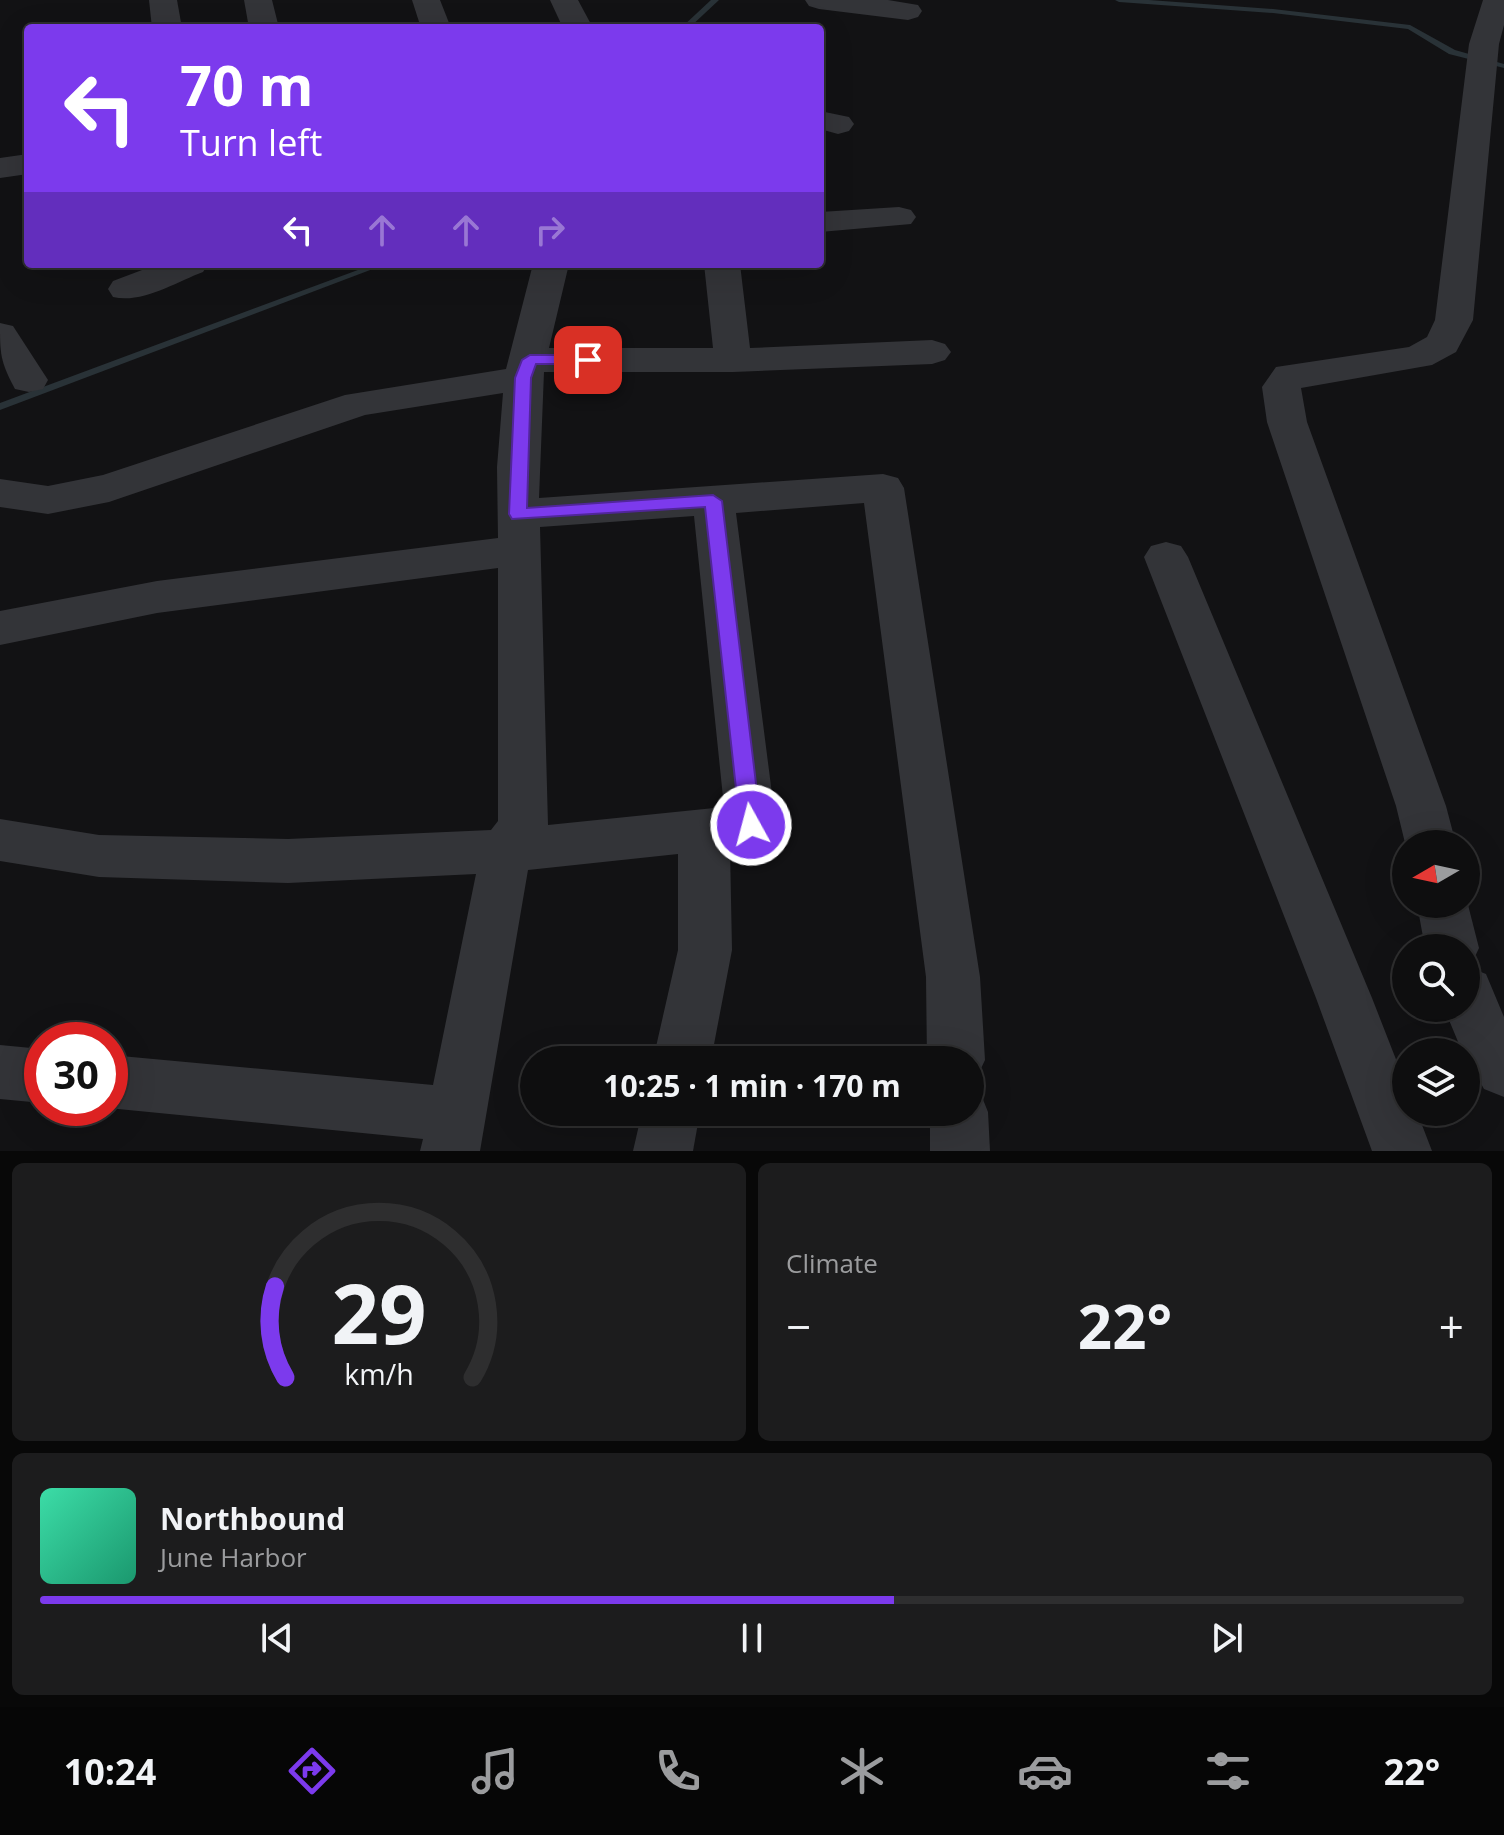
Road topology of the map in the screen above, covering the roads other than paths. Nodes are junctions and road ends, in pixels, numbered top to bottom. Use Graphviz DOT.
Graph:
graph roads {
  1 [pos="163,0"];
  2 [pos="258,0"];
  3 [pos="426,0"];
  4 [pos="564,0"];
  5 [pos="819,0"];
  6 [pos="1498,8"];
  7 [pos="908,11"];
  8 [pos="166,24"];
  9 [pos="263,24"];
  10 [pos="435,24"];
  11 [pos="576,24"];
  12 [pos="24,165"];
  13 [pos="0,168"];
  14 [pos="899,217"];
  15 [pos="824,222"];
  16 [pos="180,268"];
  17 [pos="550,268"];
  18 [pos="722,268"];
  19 [pos="126,289"];
  20 [pos="0,334"];
  21 [pos="932,352"];
  22 [pos="733,360"];
  23 [pos="526,369"];
  24 [pos="29,380"];
  25 [pos="0,493"];
  26 [pos="713,501"];
  27 [pos="518,532"];
  28 [pos="1166,557"];
  29 [pos="0,628"];
  30 [pos="1427,830"];
  31 [pos="704,831"];
  32 [pos="0,840"];
  33 [pos="506,851"];
  34 [pos="1478,1022"];
  35 [pos="685,1046"];
  36 [pos="955,1046"];
  37 [pos="1504,1070"];
  38 [pos="0,1072"];
  39 [pos="24,1074"];
  40 [pos="128,1085"];
  41 [pos="668,1126"];
  42 [pos="959,1126"];
  43 [pos="453,1133"];
  44 [pos="663,1151"];
  45 [pos="960,1151"];
  46 [pos="1402,1151"];
  1 -- 8 [label="street"];
  2 -- 9 [label="street"];
  3 -- 10 [label="street"];
  4 -- 11 [label="street"];
  5 -- 7 [label="street"];
  6 -- 30 [label="street"];
  12 -- 13 [label="street"];
  14 -- 15 [label="street"];
  16 -- 19 [label="street"];
  17 -- 23 [label="street"];
  18 -- 22 [label="street"];
  20 -- 24 [label="street"];
  21 -- 22 [label="street"];
  22 -- 23 [label="street"];
  23 -- 25 [label="street"];
  23 -- 27 [label="street"];
  26 -- 27 [label="street"];
  26 -- 31 [label="street"];
  26 -- 36 [label="street"];
  27 -- 29 [label="street"];
  27 -- 33 [label="street"];
  28 -- 46 [label="street"];
  31 -- 33 [label="street"];
  31 -- 35 [label="street"];
  32 -- 33 [label="street"];
  33 -- 43 [label="street"];
  34 -- 37 [label="street"];
  38 -- 39 [label="street"];
  40 -- 43 [label="street"];
  41 -- 44 [label="street"];
  42 -- 45 [label="street"];
}
